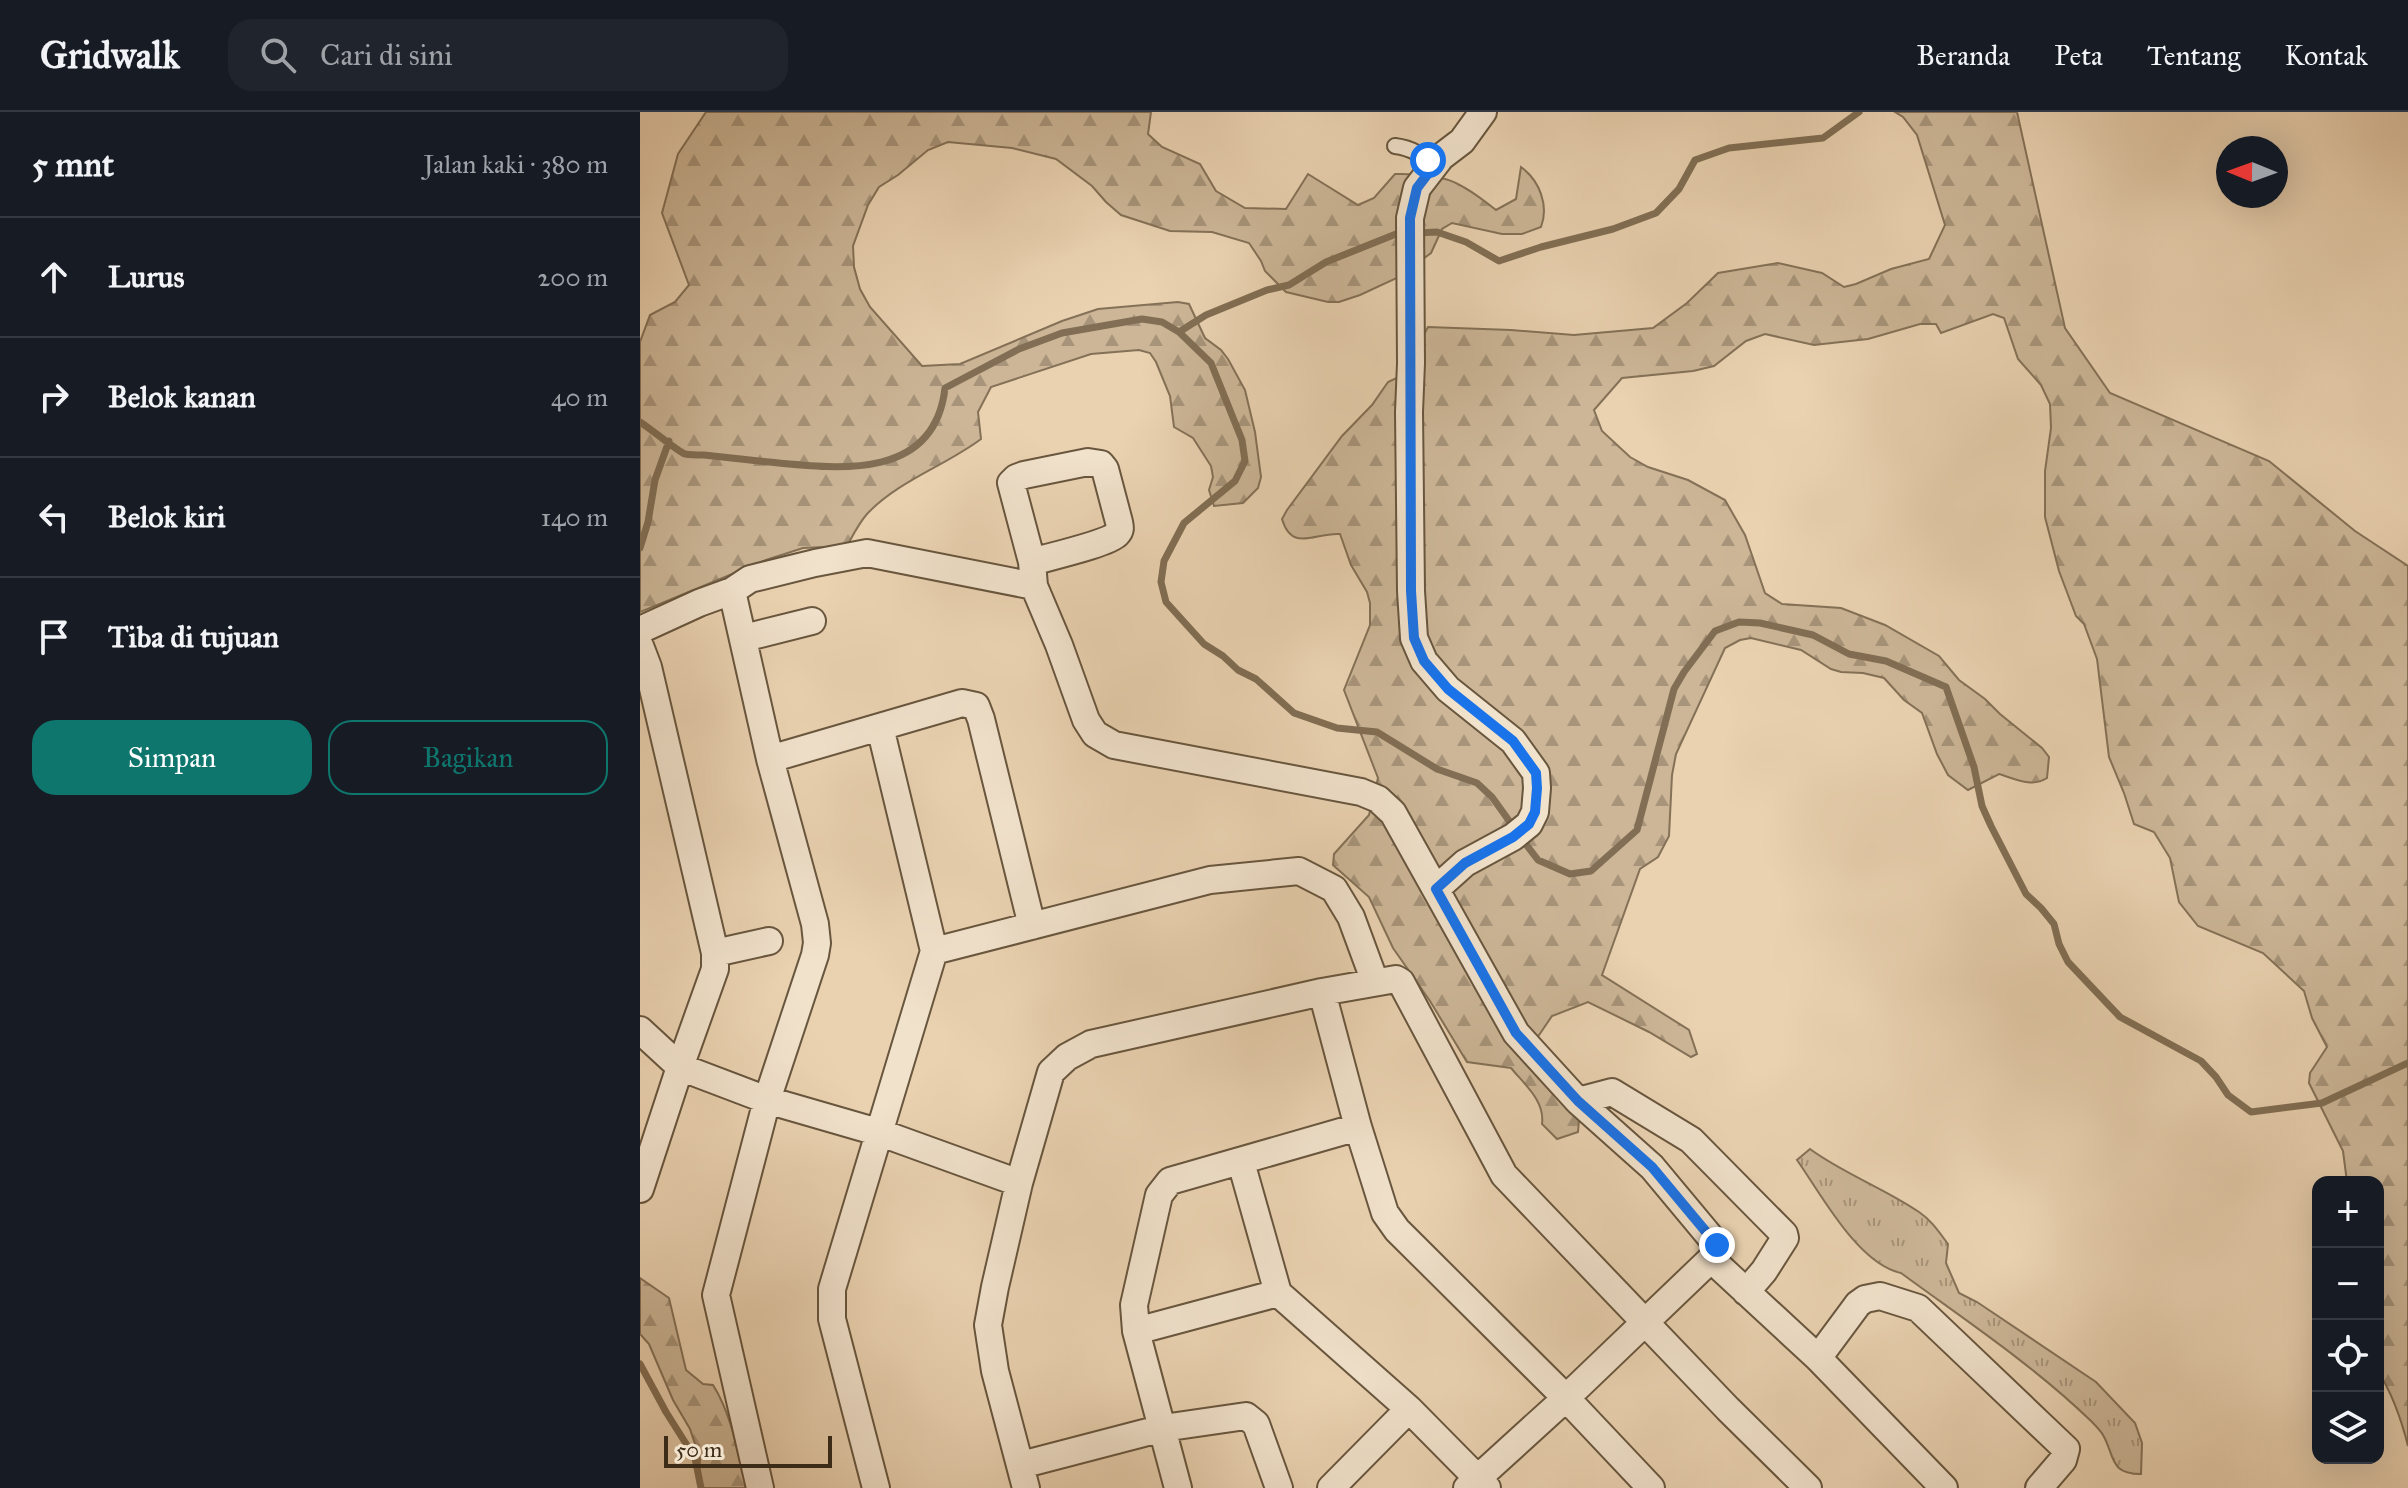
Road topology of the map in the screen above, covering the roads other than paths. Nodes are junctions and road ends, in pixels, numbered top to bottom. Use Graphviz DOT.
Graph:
graph roads {
  1 [pos="1483,112"];
  2 [pos="1395,146"];
  3 [pos="1433,167"];
  4 [pos="1033,574"];
  5 [pos="732,591"];
  6 [pos="812,621"];
  7 [pos="640,630"];
  8 [pos="744,638"];
  9 [pos="640,646"];
  10 [pos="880,727"];
  11 [pos="770,759"];
  12 [pos="1436,889"];
  13 [pos="1032,926"];
  14 [pos="769,941"];
  15 [pos="934,951"];
  16 [pos="715,953"];
  17 [pos="1375,982"];
  18 [pos="1322,992"];
  19 [pos="640,1030"];
  20 [pos="680,1067"];
  21 [pos="767,1100"];
  22 [pos="1578,1101"];
  23 [pos="1358,1127"];
  24 [pos="881,1133"];
  25 [pos="1241,1162"];
  26 [pos="1019,1183"];
  27 [pos="640,1189"];
  28 [pos="1711,1259"];
  29 [pos="1746,1292"];
  30 [pos="1278,1293"];
  31 [pos="1646,1322"];
  32 [pos="1136,1331"];
  33 [pos="1818,1358"];
  34 [pos="1566,1398"];
  35 [pos="1409,1409"];
  36 [pos="1163,1428"];
  37 [pos="1023,1476"];
  38 [pos="1477,1485"];
  39 [pos="760,1488"];
  40 [pos="876,1488"];
  41 [pos="1178,1488"];
  42 [pos="1279,1488"];
  43 [pos="1331,1488"];
  44 [pos="1651,1488"];
  45 [pos="1808,1488"];
  46 [pos="1944,1488"];
  47 [pos="2039,1488"];
  1 -- 3 [label="street"];
  2 -- 3 [label="lane"];
  3 -- 12 [label="street"];
  4 -- 4 [label="street"];
  4 -- 5 [label="street"];
  4 -- 12 [label="street"];
  5 -- 7 [label="street"];
  5 -- 8 [label="street"];
  6 -- 8 [label="street"];
  8 -- 11 [label="street"];
  9 -- 16 [label="street"];
  10 -- 11 [label="street"];
  10 -- 13 [label="street"];
  10 -- 15 [label="street"];
  11 -- 21 [label="street"];
  12 -- 22 [label="street"];
  13 -- 15 [label="street"];
  13 -- 17 [label="street"];
  14 -- 16 [label="street"];
  15 -- 24 [label="street"];
  16 -- 20 [label="street"];
  17 -- 18 [label="street"];
  17 -- 31 [label="street"];
  18 -- 23 [label="street"];
  18 -- 26 [label="street"];
  19 -- 20 [label="street"];
  20 -- 21 [label="street"];
  20 -- 27 [label="street"];
  21 -- 24 [label="street"];
  21 -- 39 [label="street"];
  22 -- 28 [label="street"];
  22 -- 29 [label="street"];
  23 -- 25 [label="street"];
  23 -- 34 [label="street"];
  24 -- 26 [label="street"];
  24 -- 40 [label="street"];
  25 -- 30 [label="street"];
  25 -- 32 [label="street"];
  26 -- 37 [label="street"];
  28 -- 29 [label="street"];
  28 -- 31 [label="street"];
  29 -- 33 [label="street"];
  30 -- 32 [label="street"];
  30 -- 35 [label="street"];
  31 -- 34 [label="street"];
  31 -- 45 [label="street"];
  32 -- 36 [label="street"];
  33 -- 46 [label="street"];
  33 -- 47 [label="street"];
  34 -- 38 [label="street"];
  34 -- 44 [label="street"];
  35 -- 38 [label="street"];
  35 -- 43 [label="street"];
  36 -- 37 [label="street"];
  36 -- 41 [label="street"];
  36 -- 42 [label="street"];
}
